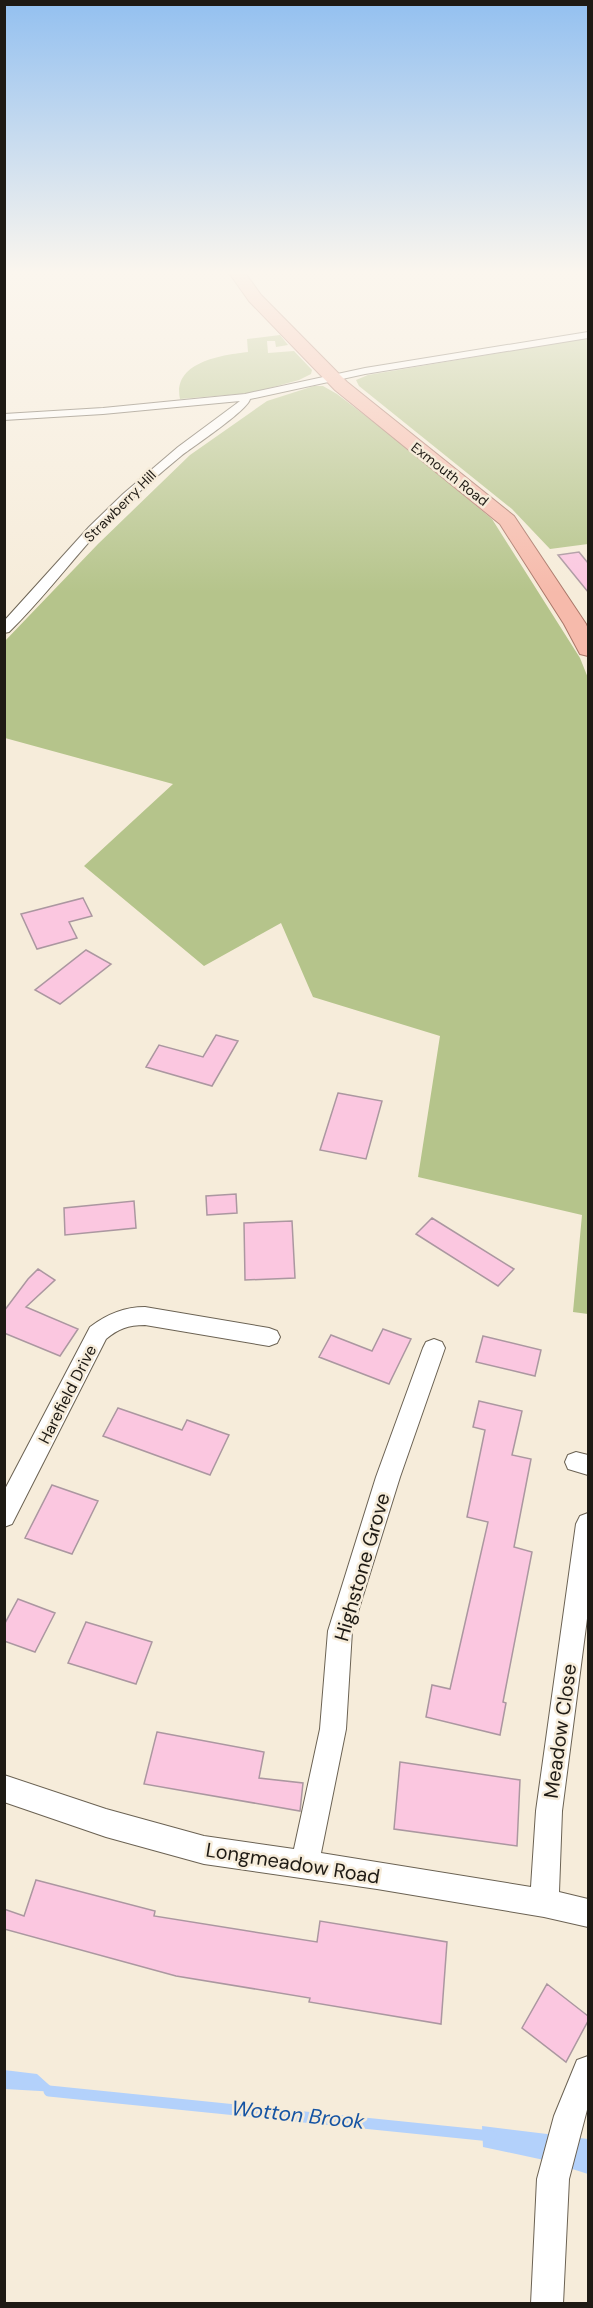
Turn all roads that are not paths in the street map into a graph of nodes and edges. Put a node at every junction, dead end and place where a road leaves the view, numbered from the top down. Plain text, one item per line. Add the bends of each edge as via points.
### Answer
1 (330, 378) edge
2 (334, 378) edge
3 (245, 397) junction
4 (4, 417) edge
5 (5, 609) edge
6 (22, 612) junction
7 (4, 628) edge
8 (588, 649) edge
9 (269, 1337) dead end
10 (434, 1348) dead end
11 (4, 1516) edge
12 (588, 1524) edge
13 (4, 1788) edge
14 (305, 1864) junction
15 (544, 1903) junction
16 (588, 1913) edge
17 (588, 2071) edge
18 (547, 2304) edge

1 - 3 street
2 - 8 highway, Exmouth Road via 375,416 507,520
3 - 4 street
3 - 6 street, Strawberry Hill via 240,407 145,479
5 - 6 street
6 - 7 street, Strawberry Hill
9 - 11 street, Harefield Drive via 145,1316 129,1315 111,1322 98,1333
10 - 14 street, Highstone Grove via 340,1631 333,1729
12 - 15 street, Meadow Close via 549,1811
13 - 14 street, Longmeadow Road via 106,1823 204,1850
14 - 15 street, Longmeadow Road
15 - 16 street, Longmeadow Road
17 - 18 street via 569,2116 553,2179

